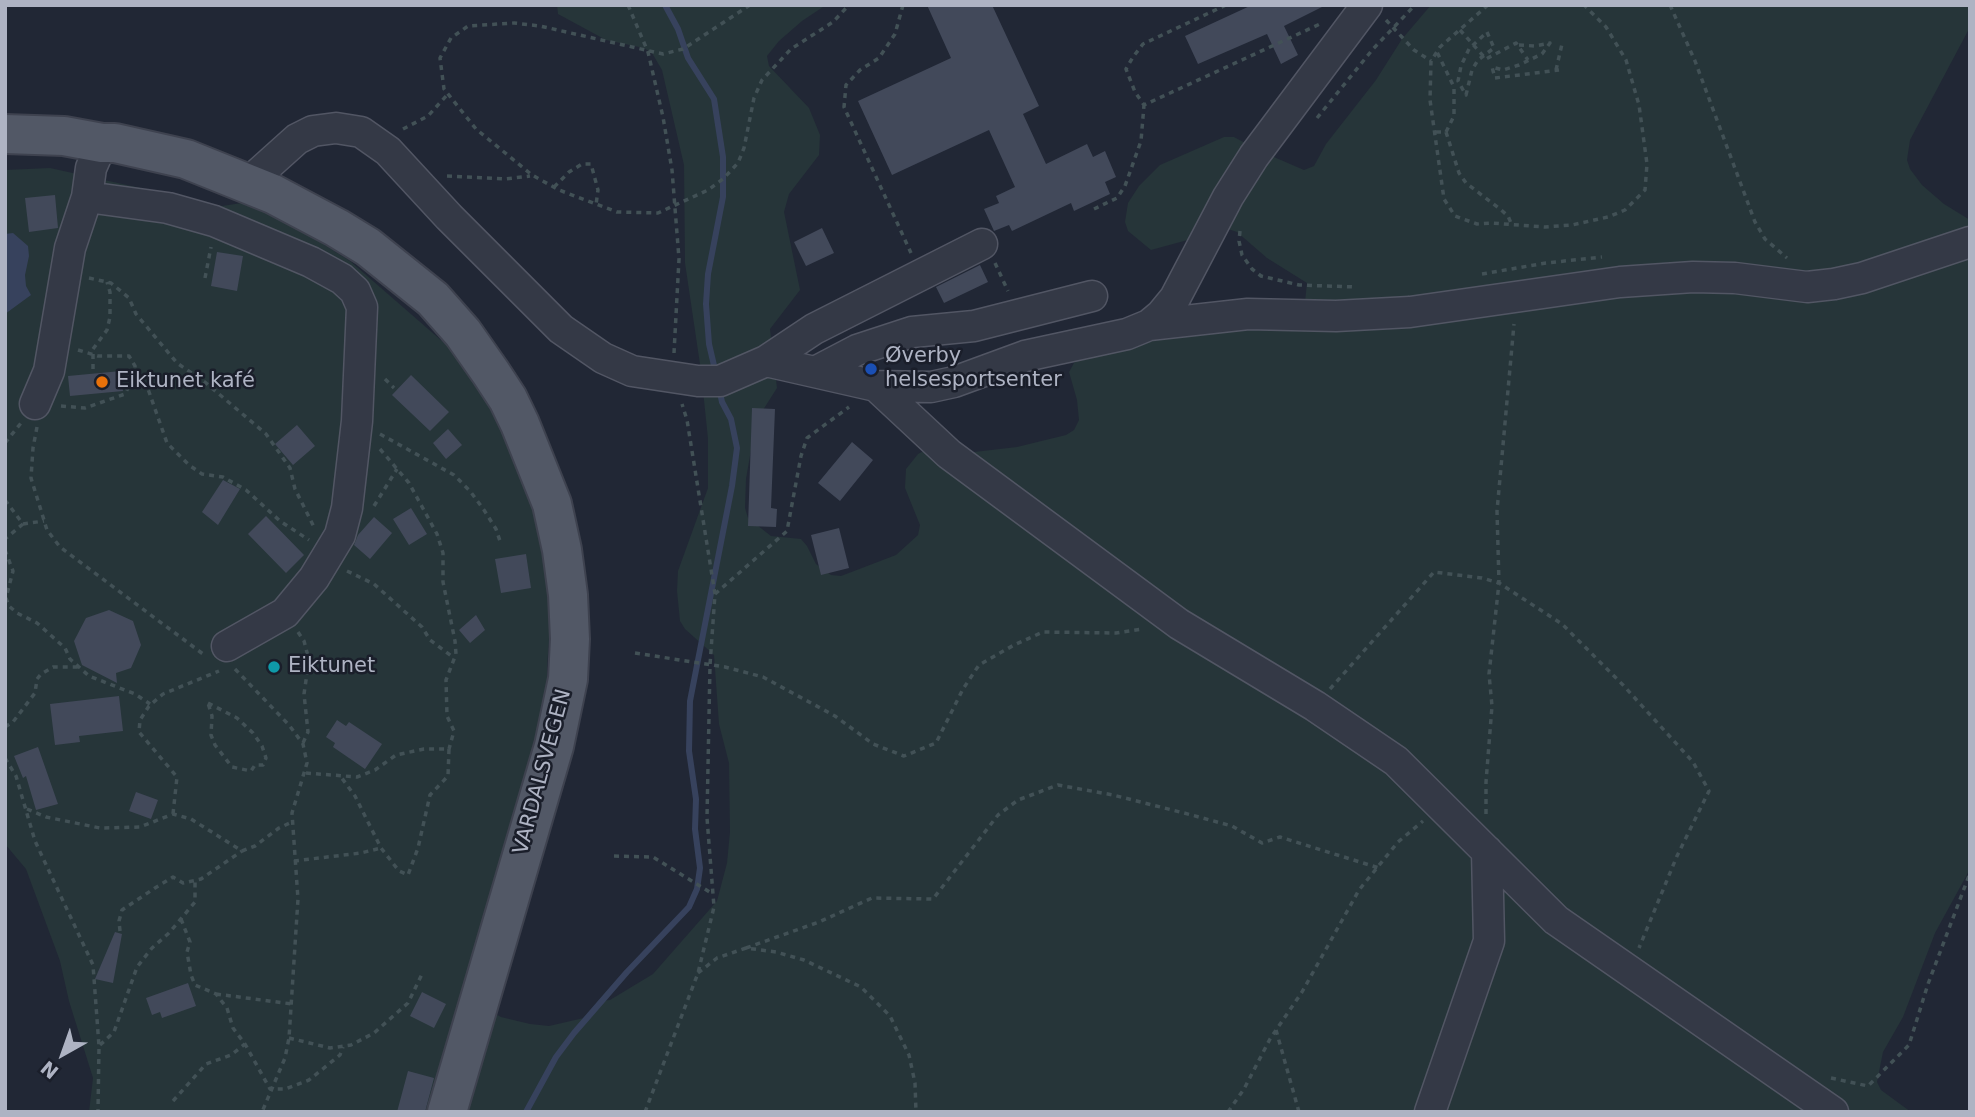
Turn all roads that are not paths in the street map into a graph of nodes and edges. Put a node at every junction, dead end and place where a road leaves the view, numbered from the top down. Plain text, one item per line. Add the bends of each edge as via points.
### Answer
1 (1370, 10) edge
2 (5, 134) edge
3 (102, 143) junction
4 (248, 183) junction
5 (87, 197) junction
6 (1970, 242) edge
7 (982, 244) road end
8 (1092, 296) dead end
9 (1149, 325) junction
10 (766, 361) junction
11 (815, 372) junction
12 (876, 386) junction
13 (35, 404) road end
14 (229, 655) road end
15 (1487, 850) junction
16 (447, 1112) edge
17 (1430, 1112) edge
18 (1833, 1112) edge

1 - 9 lane via 1254,156 1175,298
2 - 3 main road, VARDALSVEGEN
3 - 4 main road, VARDALSVEGEN via 186,159
3 - 5 lane via 91,168
4 - 10 lane via 297,139 313,131 360,132 388,151 561,328 603,358 632,371 698,381 720,381
4 - 16 main road, VARDALSVEGEN via 368,247 433,299 463,333 508,399 552,504 568,594 568,679 554,746
5 - 13 lane via 70,248 49,371
5 - 14 lane via 168,208 214,221 342,279 355,291 362,307 362,424 340,535 314,578 285,613
6 - 9 lane via 1862,278 1807,287 1693,277 1619,282 1410,312 1248,314
7 - 10 lane via 814,329
8 - 11 lane via 974,326 912,332 857,350
9 - 12 lane via 1025,356 954,382 931,387
10 - 11 lane
11 - 12 lane
12 - 15 lane via 948,454 1179,624 1396,761
15 - 17 lane via 1489,942
15 - 18 lane via 1556,920

